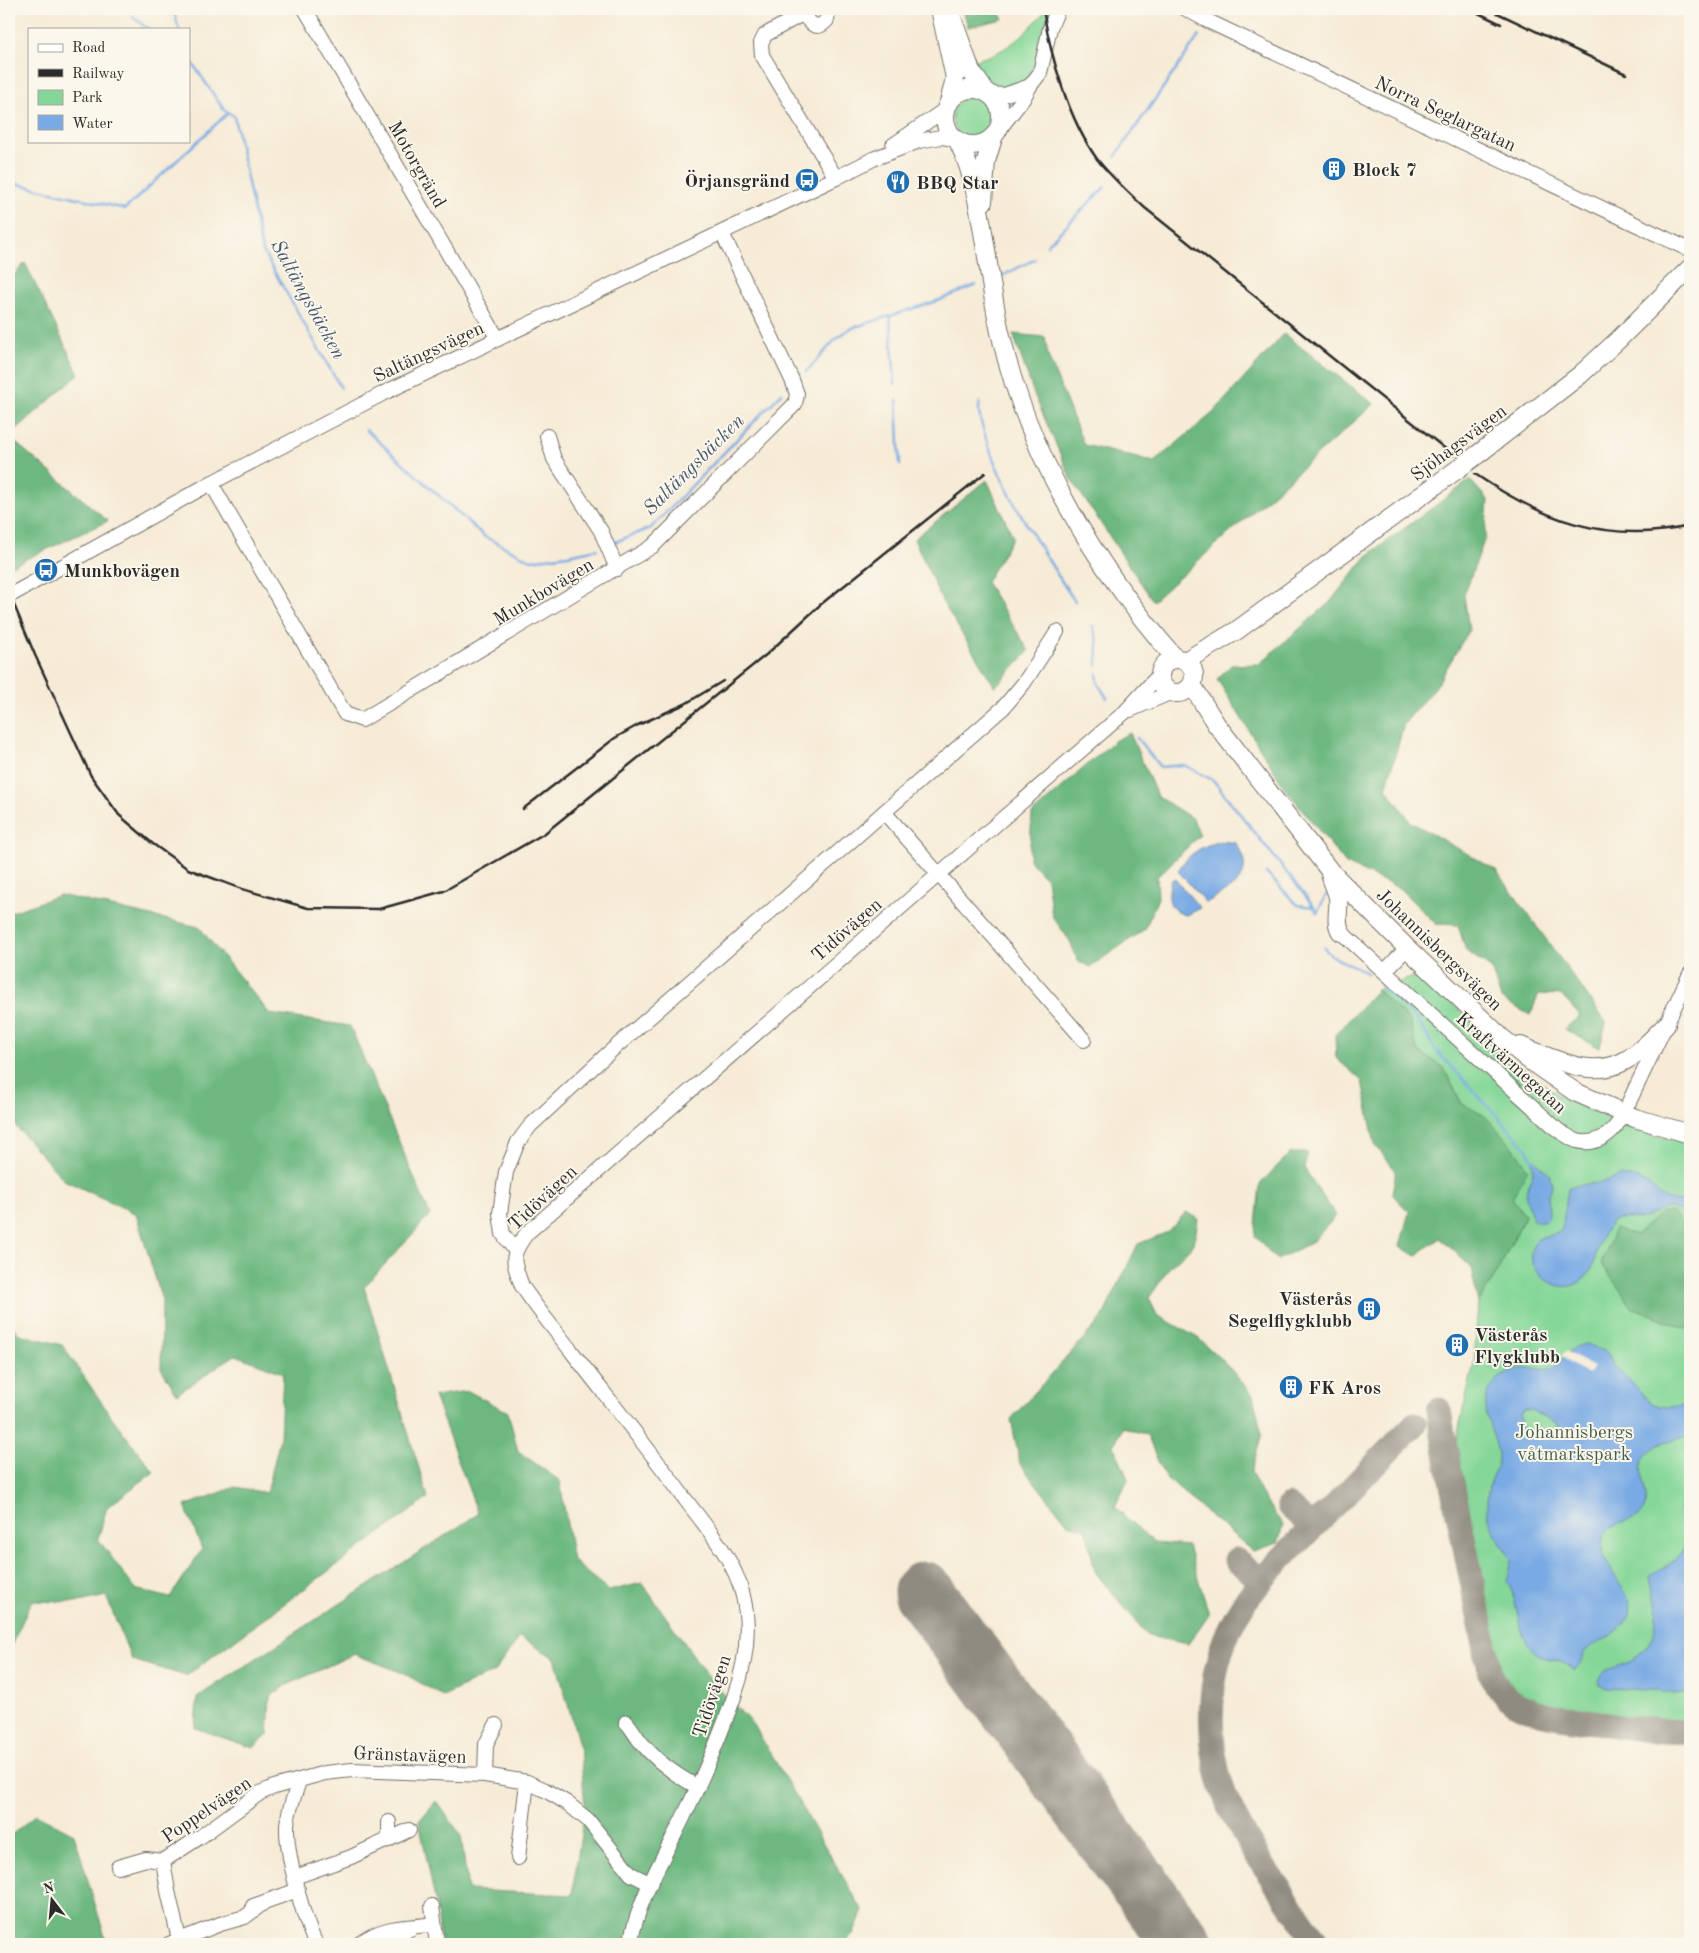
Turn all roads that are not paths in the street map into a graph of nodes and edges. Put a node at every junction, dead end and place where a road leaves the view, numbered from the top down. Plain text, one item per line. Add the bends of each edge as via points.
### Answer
1 (305, 9) edge
2 (828, 9) edge
3 (940, 9) edge
4 (948, 9) edge
5 (1058, 9) edge
6 (1186, 9) edge
7 (807, 11) edge
8 (1030, 86) junction
9 (987, 93) junction
10 (947, 106) junction
11 (995, 135) junction
12 (957, 140) junction
13 (873, 159) junction
14 (836, 178) junction
15 (981, 219) junction
16 (722, 233) junction
17 (1690, 250) edge
18 (1690, 268) edge
19 (498, 339) junction
20 (547, 436) dead end
21 (210, 483) junction
22 (617, 569) junction
23 (9, 596) edge
24 (1236, 631) junction
25 (1057, 632) dead end
26 (1170, 665) junction
27 (1184, 687) junction
28 (1125, 712) junction
29 (884, 812) junction
30 (1330, 871) junction
31 (938, 874) junction
32 (1341, 932) joint
33 (1407, 948) junction
34 (1385, 971) junction
35 (1690, 974) edge
36 (1666, 1025) junction
37 (1502, 1038) junction
38 (1084, 1040) dead end
39 (1629, 1102) dead end
40 (1620, 1120) dead end
41 (1690, 1134) edge
42 (515, 1250) junction
43 (626, 1722) dead end
44 (496, 1725) dead end
45 (485, 1775) junction
46 (300, 1781) junction
47 (527, 1782) junction
48 (698, 1787) junction
49 (389, 1822) dead end
50 (409, 1830) dead end
51 (389, 1840) junction
52 (518, 1858) dead end
53 (163, 1861) junction
54 (118, 1867) dead end
55 (296, 1884) junction
56 (649, 1884) junction
57 (432, 1906) dead end
58 (434, 1924) junction
59 (413, 1927) junction
60 (176, 1943) edge
61 (316, 1944) edge
62 (359, 1944) edge
63 (382, 1944) edge
64 (437, 1944) edge
65 (630, 1944) edge

1 - 19 street, Motorgränd
2 - 7 street via 827,20 814,26 810,24
3 - 10 main road via 955,78
4 - 9 main road via 971,71
5 - 8 street via 1050,28 1040,73
6 - 17 street, Norra Seglargatan
7 - 14 street via 765,35 761,43 762,55
8 - 9 street via 1004,95
8 - 11 street
9 - 10 main road via 973,89 963,91
9 - 11 main road via 998,103 1001,111
10 - 12 main road via 947,127
10 - 13 street, Saltängsvägen
11 - 12 main road via 984,144 974,146
11 - 15 main road via 986,161
12 - 13 street, Saltängsvägen via 941,136 928,138
12 - 15 main road via 969,163
13 - 14 street, Saltängsvägen
14 - 16 street, Saltängsvägen
15 - 26 main road via 999,328 1023,408 1082,530
16 - 19 street, Saltängsvägen
16 - 22 street, Munkbovägen via 792,380 797,394 795,404 653,546
18 - 24 main road, Sjöhagsvägen via 1580,375 1477,455
19 - 21 street, Saltängsvägen via 386,392
20 - 22 street via 554,460 601,531
21 - 22 street, Munkbovägen via 345,714 362,720
21 - 23 street, Saltängsvägen
24 - 26 main road, Sjöhagsvägen
24 - 27 main road, Sjöhagsvägen
25 - 29 street via 1012,699
26 - 27 main road via 1194,669
26 - 27 main road via 1161,682 1165,688
26 - 28 street, Tidövägen
27 - 28 street, Tidövägen
27 - 30 main road, Johannisbergsvägen
28 - 31 street, Tidövägen
29 - 31 street
29 - 42 street via 530,1126 518,1142 506,1172 500,1213 503,1234
30 - 32 main road via 1338,897 1337,916
30 - 33 main road, Johannisbergsvägen
31 - 38 street
31 - 42 street, Tidövägen via 534,1226
32 - 34 street, Kraftvärmegatan
33 - 34 street
33 - 37 main road, Johannisbergsvägen
34 - 40 street, Kraftvärmegatan via 1560,1130 1576,1140 1593,1142 1614,1131
35 - 36 street
36 - 37 main road via 1628,1060 1590,1069 1561,1062
36 - 39 street
37 - 41 main road, Johannisbergsvägen via 1575,1092 1634,1118
42 - 48 street, Tidövägen via 515,1267 522,1286 715,1540 743,1594 747,1634 743,1661 734,1697
43 - 48 street via 658,1759
44 - 45 street via 486,1744
45 - 46 street, Gränstavägen via 337,1771
45 - 47 street, Gränstavägen
46 - 53 street, Poppelvägen via 260,1793
46 - 55 street via 287,1825 287,1842
47 - 52 street
47 - 56 street, Gränstavägen via 579,1812 631,1874
48 - 56 street, Tidövägen
49 - 51 street
50 - 51 street
51 - 55 street
53 - 54 street, Poppelvägen via 146,1859
53 - 60 street, Poppelvägen
55 - 60 street via 262,1904 237,1912 220,1924
55 - 61 street
56 - 65 street, Tidövägen
57 - 58 street
58 - 59 street
58 - 64 street
59 - 62 street via 388,1928
59 - 63 street

